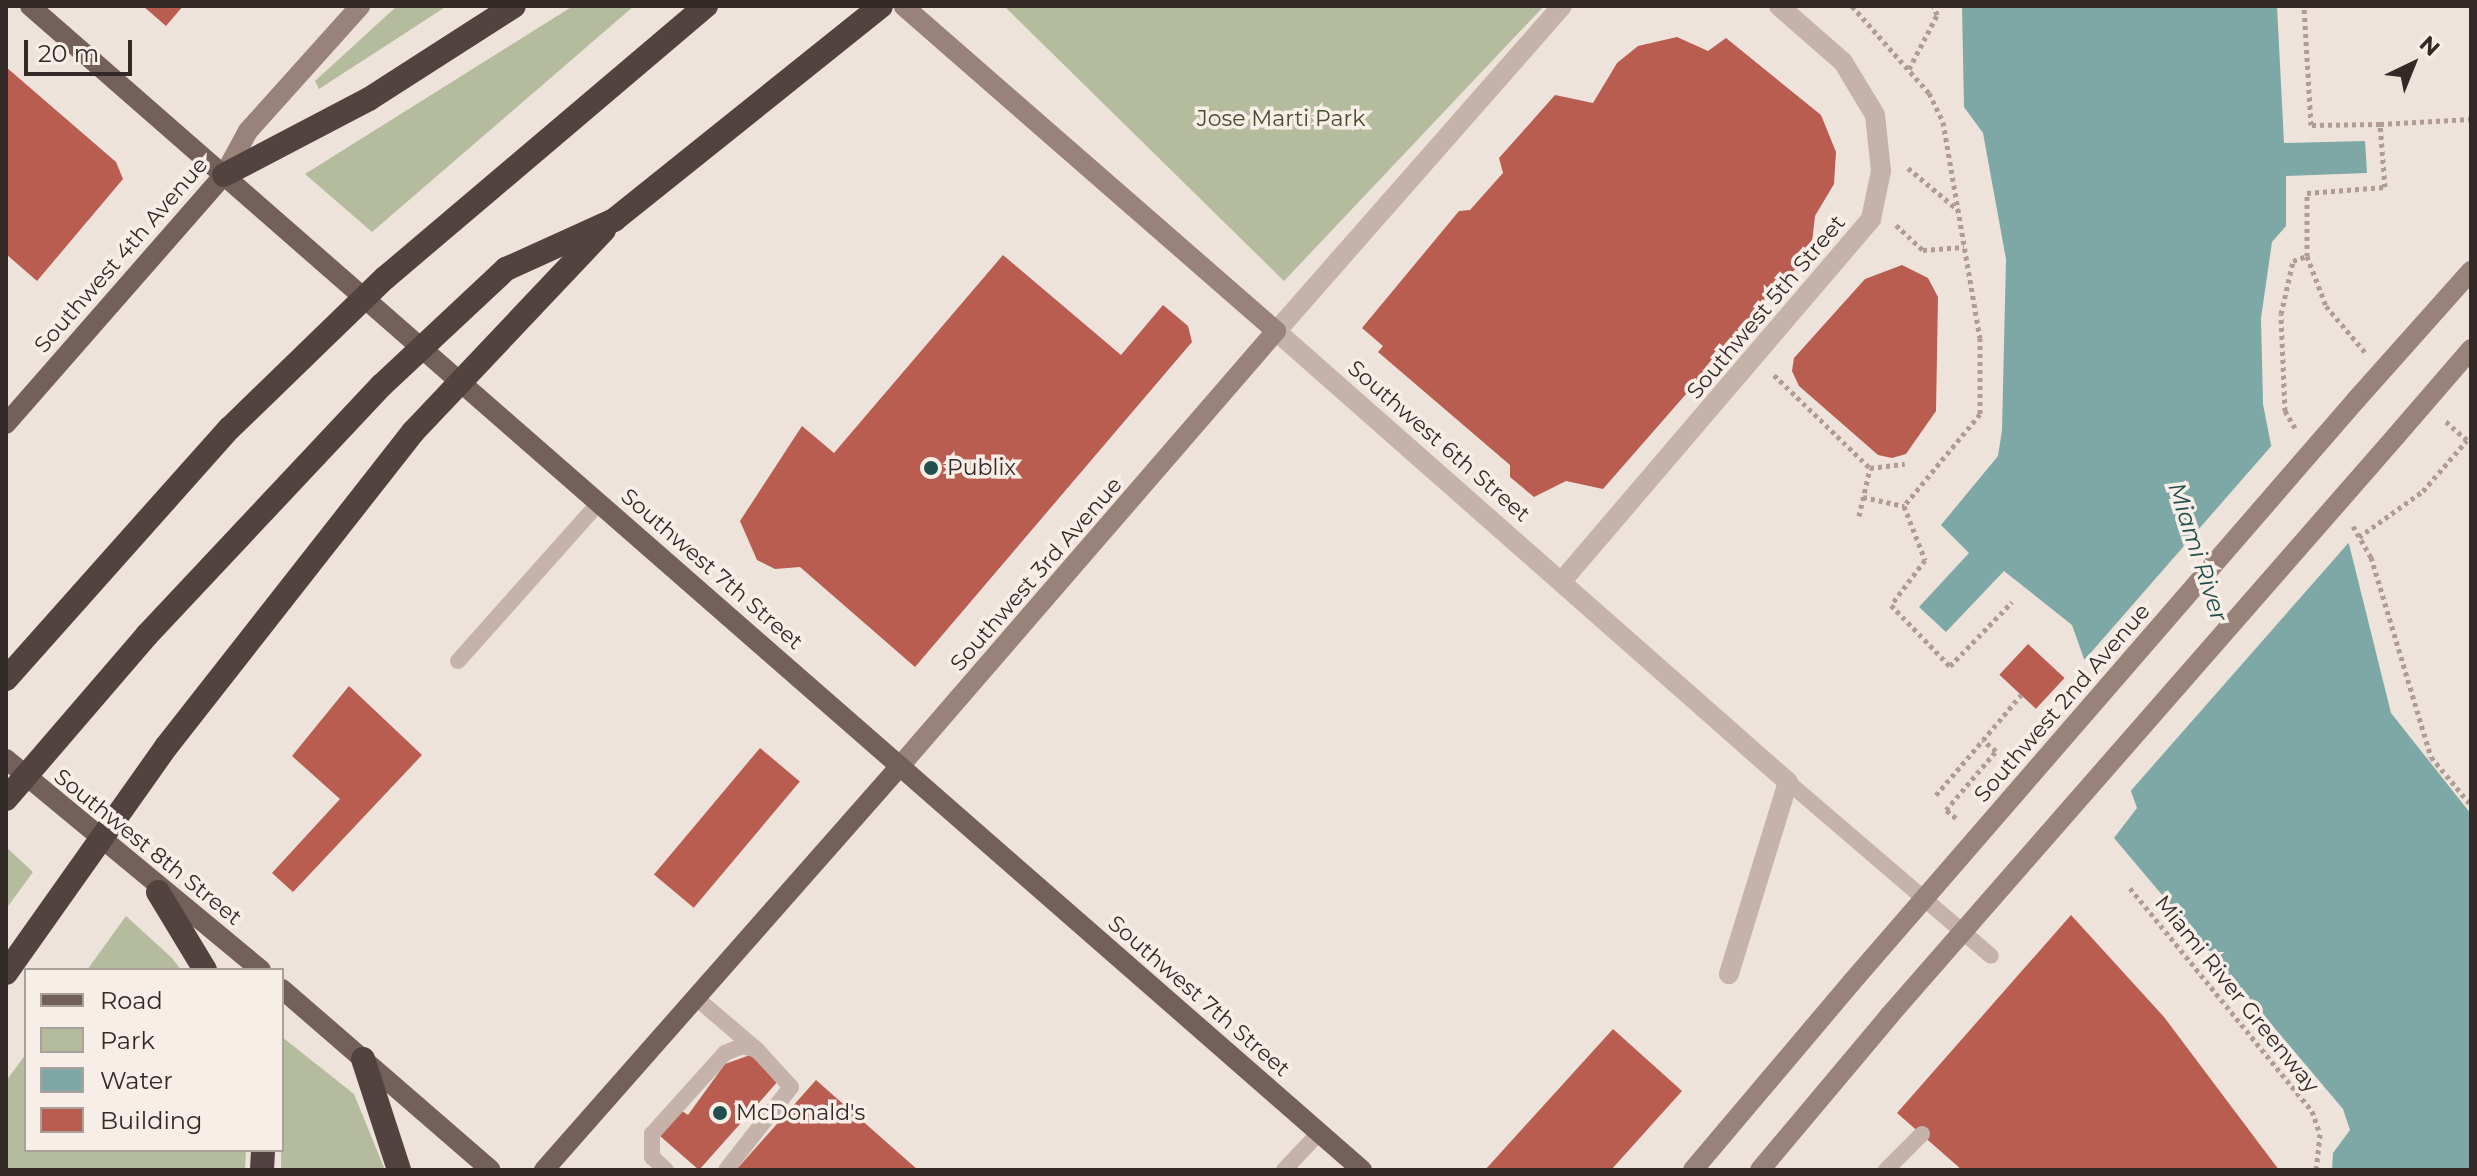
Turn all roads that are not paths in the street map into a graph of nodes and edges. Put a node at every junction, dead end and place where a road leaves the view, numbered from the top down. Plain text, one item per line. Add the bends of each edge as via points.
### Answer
1 (30, 6) edge
2 (360, 6) edge
3 (514, 6) edge
4 (706, 6) edge
5 (881, 6) edge
6 (904, 6) edge
7 (1562, 6) edge
8 (1779, 6) edge
9 (224, 175) junction
10 (614, 220) junction
11 (2471, 271) edge
12 (1276, 331) junction
13 (2471, 349) edge
14 (6, 424) edge
15 (599, 503) junction
16 (1562, 581) junction
17 (458, 661) dead end
18 (6, 679) edge
19 (6, 759) edge
20 (900, 766) junction
21 (1788, 782) junction
22 (6, 799) edge
23 (158, 892) junction
24 (1991, 956) dead end
25 (204, 968) edge
26 (258, 968) edge
27 (6, 973) edge
28 (1729, 974) dead end
29 (284, 991) edge
30 (695, 997) junction
31 (757, 1050) junction
32 (363, 1059) junction
33 (1319, 1133) junction
34 (1922, 1134) dead end
35 (399, 1170) edge
36 (491, 1170) edge
37 (544, 1170) edge
38 (666, 1170) edge
39 (726, 1170) edge
40 (1284, 1170) edge
41 (1362, 1170) edge
42 (1693, 1170) edge
43 (1760, 1170) edge
44 (1886, 1170) edge

1 - 9 main road, Southwest 7th Street
2 - 9 street, Southwest 4th Avenue via 248,131
3 - 9 highway via 369,99
4 - 18 highway, bridge via 385,278 230,428
5 - 10 highway
6 - 12 street, Southwest 6th Street
7 - 12 street, Southwest 3rd Avenue
8 - 16 street, Southwest 5th Street via 1843,62 1875,115 1881,171 1871,219
9 - 14 main road, Southwest 4th Avenue
9 - 15 main road, Southwest 7th Street
10 - 22 highway, bridge via 506,269 411,357 147,635
10 - 27 highway, bridge via 322,539
11 - 42 street, Southwest 2nd Avenue, bridge
12 - 16 street, Southwest 6th Street
12 - 20 street, Southwest 3rd Avenue
13 - 43 street, bridge
15 - 17 lane
15 - 20 main road, Southwest 7th Street
16 - 21 street, Southwest 6th Street
19 - 23 main road, Southwest 8th Street
20 - 30 main road, Southwest 3rd Avenue
20 - 33 main road, Southwest 7th Street
21 - 24 lane
21 - 28 street
23 - 25 highway
23 - 26 main road, Southwest 8th Street
29 - 32 main road
30 - 31 lane
30 - 37 main road, Southwest 3rd Avenue
31 - 38 lane via 725,1053 652,1134 652,1157
31 - 39 lane via 791,1087
32 - 35 highway
32 - 36 main road
33 - 40 lane
33 - 41 main road, Southwest 7th Street
34 - 44 lane

